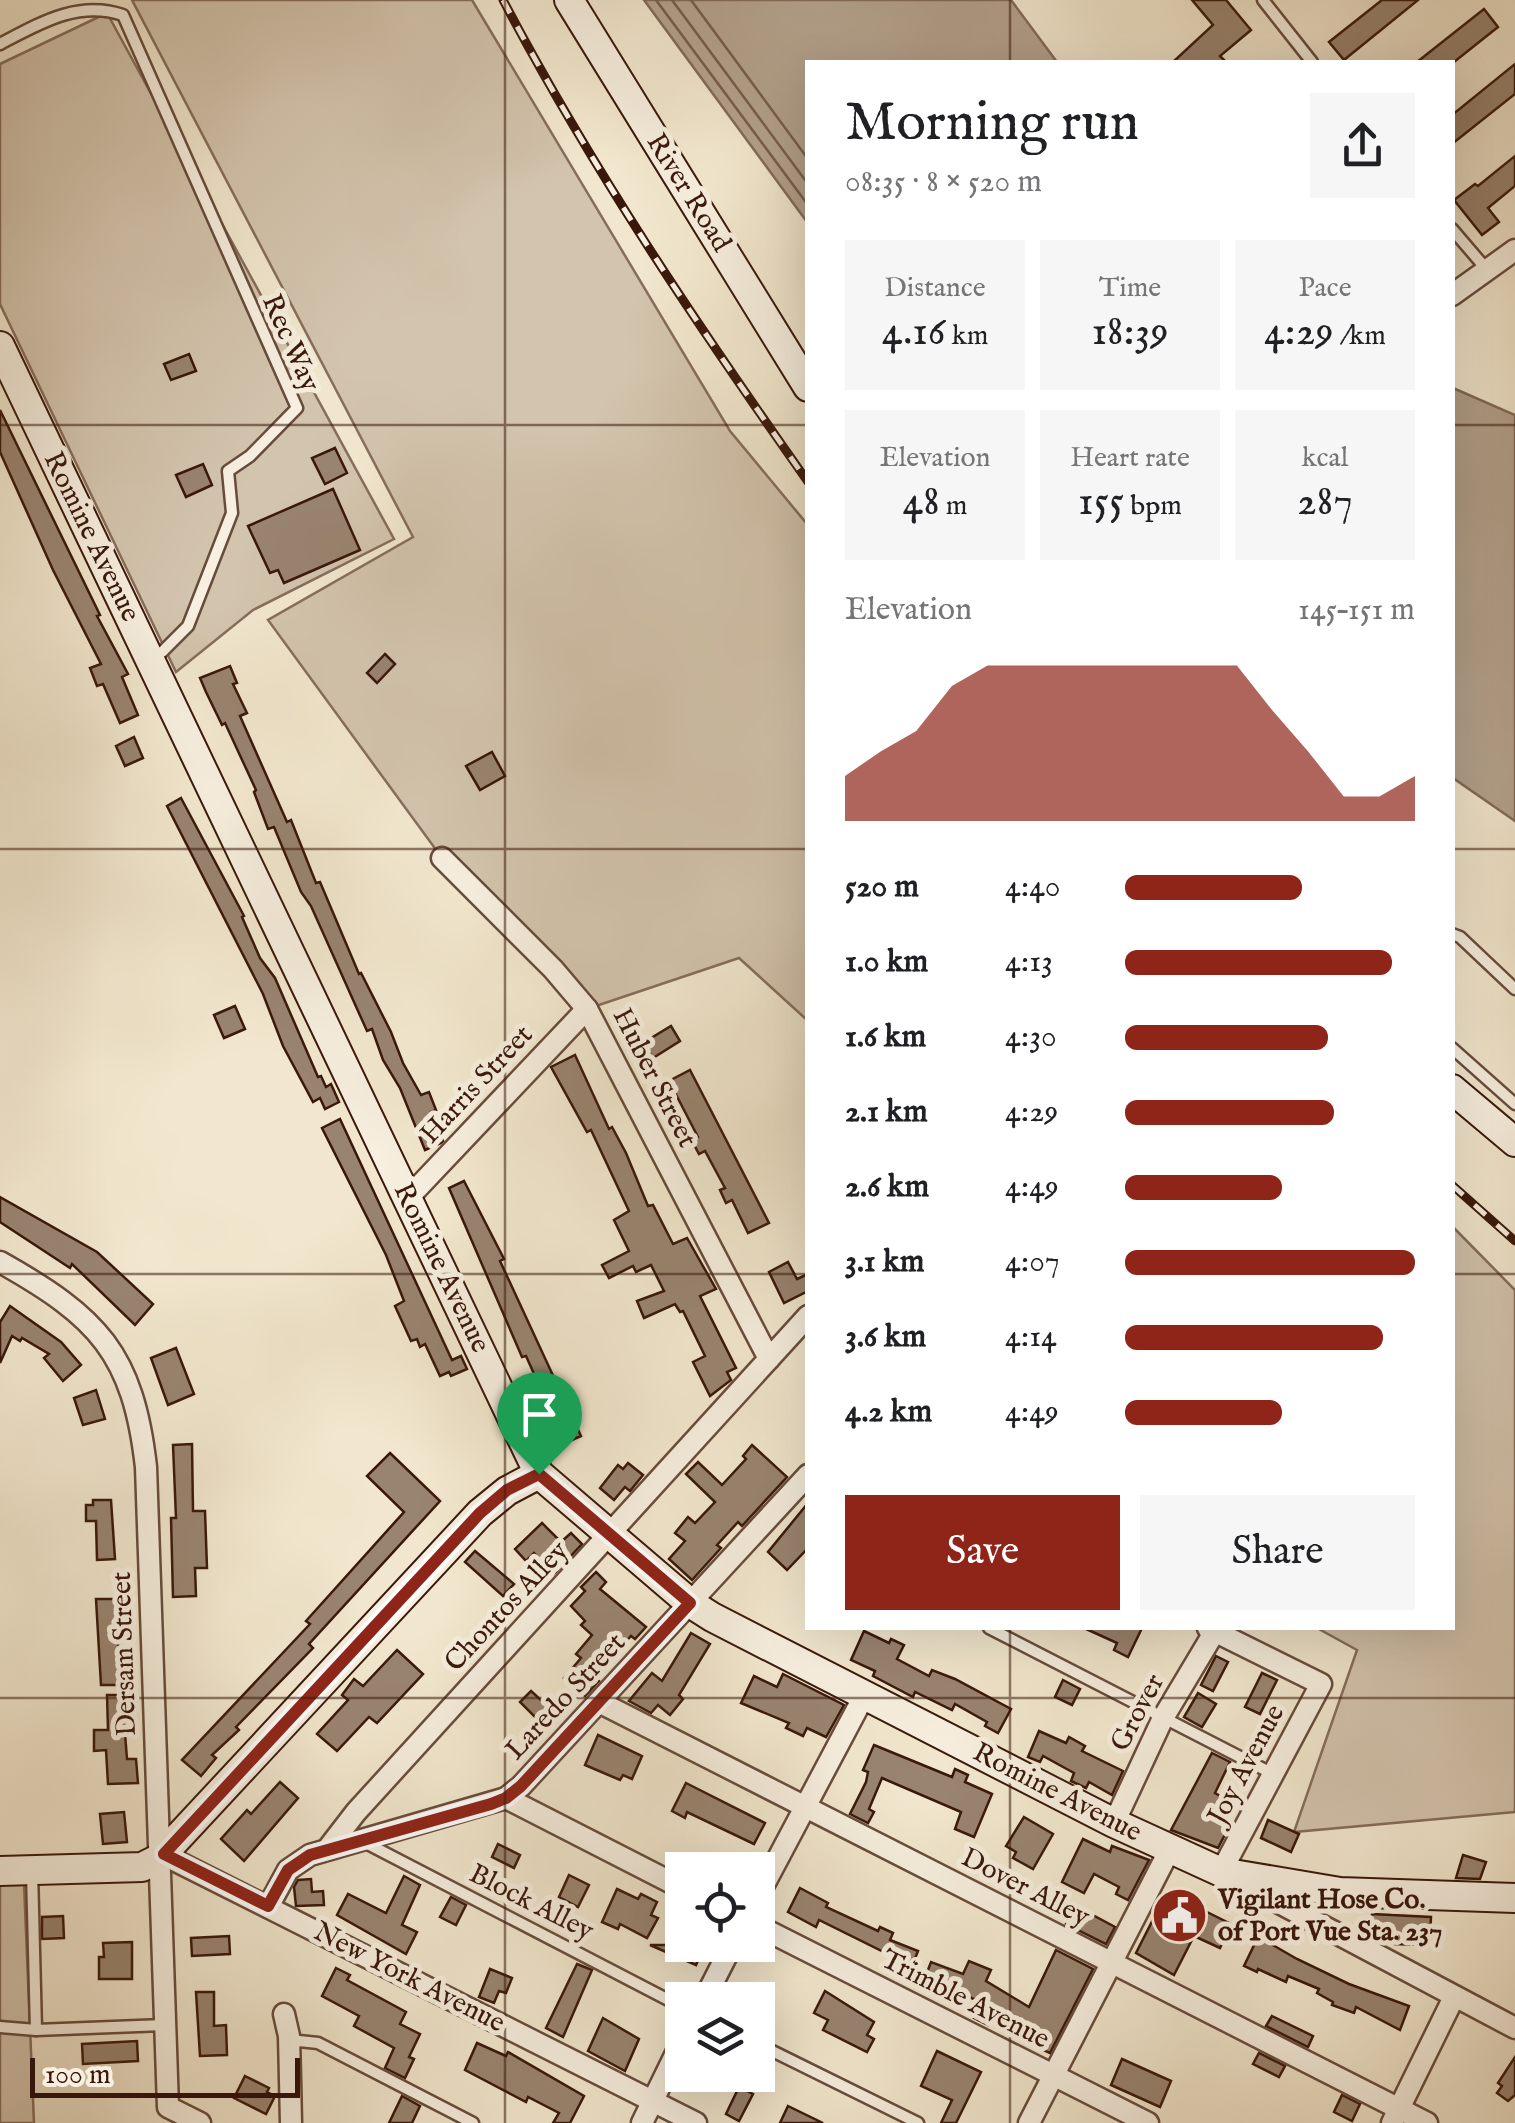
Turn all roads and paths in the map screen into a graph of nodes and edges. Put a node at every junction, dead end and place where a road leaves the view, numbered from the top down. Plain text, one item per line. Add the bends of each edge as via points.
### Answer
1 (569, 0) edge
2 (1263, 0) edge
3 (0, 44) edge
4 (1310, 60) edge
5 (1455, 232) edge
6 (1515, 250) edge
7 (1489, 272) junction
8 (1455, 294) edge
9 (0, 346) edge
10 (805, 381) edge
11 (150, 659) junction
12 (442, 858) dead end
13 (1455, 935) edge
14 (1515, 989) edge
15 (587, 1009) junction
16 (1455, 1051) edge
17 (1455, 1092) edge
18 (1515, 1104) edge
19 (1515, 1142) edge
20 (408, 1199) junction
21 (0, 1262) edge
22 (805, 1319) edge
23 (769, 1359) junction
24 (539, 1474) junction
25 (805, 1478) edge
26 (611, 1535) junction
27 (690, 1603) junction
28 (993, 1630) edge
29 (1211, 1630) edge
30 (1214, 1630) edge
31 (864, 1696) junction
32 (598, 1702) junction
33 (1163, 1718) junction
34 (1275, 1775) junction
35 (506, 1798) junction
36 (804, 1807) junction
37 (1114, 1822) junction
38 (359, 1839) junction
39 (329, 1848) junction
40 (1170, 1850) junction
41 (161, 1857) junction
42 (775, 1863) edge
43 (32, 1870) junction
44 (0, 1871) edge
45 (1221, 1872) junction
46 (665, 1879) edge
47 (1515, 1898) edge
48 (268, 1906) junction
49 (775, 1935) edge
50 (1110, 1962) junction
51 (1454, 1997) junction
52 (665, 1998) edge
53 (284, 2014) dead end
54 (164, 2024) junction
55 (0, 2026) edge
56 (1515, 2028) edge
57 (36, 2030) junction
58 (288, 2048) junction
59 (775, 2052) edge
60 (665, 2075) edge
61 (1053, 2076) junction
62 (652, 2101) junction
63 (1395, 2116) edge
64 (200, 2123) edge
65 (291, 2123) edge
66 (474, 2123) edge
67 (642, 2123) edge
68 (696, 2123) edge
69 (918, 2123) edge
70 (1029, 2123) edge
71 (1148, 2123) edge
72 (1426, 2123) edge

1 - 10 street, River Road
2 - 4 lane
3 - 11 lane, Rec Way via 68,9 103,6 123,15 297,408 228,471 232,513 188,626
5 - 7 lane
6 - 7 street
7 - 8 street
9 - 11 street, Romine Avenue
11 - 20 street, Romine Avenue
12 - 15 street, Huber Street
13 - 14 lane
15 - 20 street, Harris Street
15 - 23 street, Huber Street
16 - 18 lane
17 - 19 street
20 - 24 street, Romine Avenue
21 - 41 street, Dersam Street via 83,1316 114,1351 132,1388 146,1467
22 - 23 street, Chontos Alley
23 - 26 street, Chontos Alley
24 - 26 street, Romine Avenue
24 - 41 street via 480,1513
25 - 27 street, Laredo Street
26 - 27 street, Romine Avenue
26 - 39 street, Chontos Alley
27 - 31 street, Romine Avenue
27 - 32 street, Laredo Street
28 - 33 lane
29 - 33 street, Grover
30 - 34 street, Joy Avenue via 1321,1684
31 - 36 street
31 - 37 street, Romine Avenue
32 - 35 street, Laredo Street
32 - 36 street, Dover Alley
33 - 34 lane
33 - 37 street, Grover
34 - 45 street, Joy Avenue
35 - 38 street, Laredo Street
35 - 46 street
36 - 42 street
36 - 50 street, Dover Alley
37 - 40 street, Romine Avenue
38 - 39 street, Laredo Street
38 - 52 lane, Block Alley
39 - 48 street, Laredo Street via 288,1870
40 - 45 street, Romine Avenue
40 - 50 street
41 - 43 street via 142,1866
41 - 48 street, New York Avenue
41 - 54 street, Dersam Street
43 - 44 street
43 - 57 lane
45 - 47 street, Romine Avenue via 1352,1893
45 - 51 street, Romine Avenue
48 - 62 street, New York Avenue
49 - 61 street, Trimble Avenue
50 - 61 street
50 - 63 street, Dover Alley
51 - 56 street, Romine Avenue
51 - 63 street
53 - 58 street
54 - 57 lane
54 - 64 street, Dersam Street via 168,2107
55 - 57 lane
58 - 65 street
58 - 66 lane via 298,2041 318,2043
59 - 69 lane
60 - 62 street
61 - 70 street
61 - 71 street, Trimble Avenue
62 - 67 street
62 - 68 street, New York Avenue
63 - 72 street, Dover Alley

